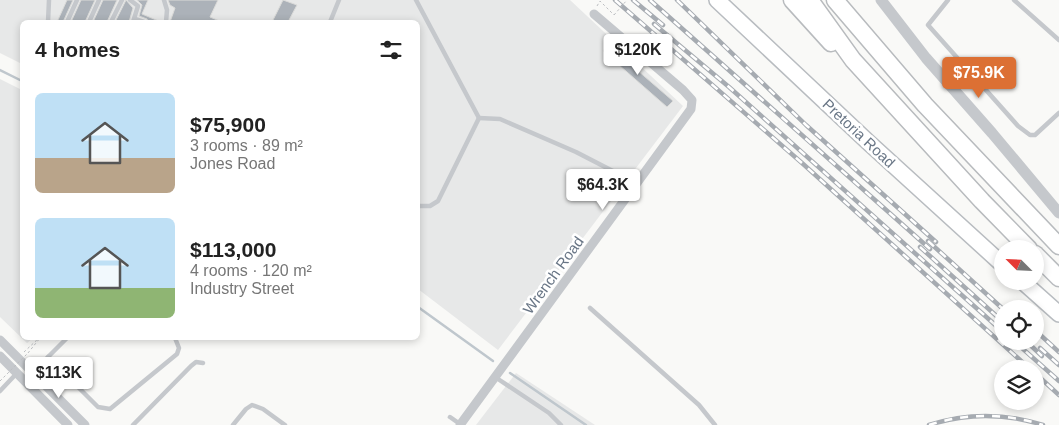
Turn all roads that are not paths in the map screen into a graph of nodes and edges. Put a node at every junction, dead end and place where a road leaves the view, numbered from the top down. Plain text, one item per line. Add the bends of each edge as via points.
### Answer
1 (49, 0) edge
2 (77, 0) edge
3 (99, 0) edge
4 (122, 0) edge
5 (130, 0) edge
6 (164, 0) edge
7 (339, 0) edge
8 (416, 0) edge
9 (718, 0) edge
10 (792, 0) edge
11 (810, 0) edge
12 (835, 0) edge
13 (881, 0) edge
14 (948, 0) edge
15 (1014, 0) edge
16 (594, 14) dead end
17 (48, 20) edge
18 (68, 20) edge
19 (90, 20) edge
20 (112, 20) edge
21 (134, 20) edge
22 (166, 20) edge
23 (331, 20) edge
24 (1059, 40) edge
25 (853, 60) junction
26 (1059, 113) edge
27 (479, 118) junction
28 (638, 184) junction
29 (420, 206) edge
30 (1059, 213) edge
31 (1020, 240) edge
32 (1059, 246) edge
33 (994, 257) edge
34 (1044, 263) edge
35 (1059, 278) edge
36 (1032, 290) edge
37 (590, 308) dead end
38 (1059, 314) edge
39 (0, 340) edge
40 (65, 340) edge
41 (176, 340) edge
42 (0, 356) edge
43 (48, 357) junction
44 (203, 363) dead end
45 (32, 372) junction
46 (17, 373) junction
47 (495, 377) junction
48 (24, 381) junction
49 (0, 391) edge
50 (450, 418) dead end
51 (68, 425) edge
52 (85, 425) edge
53 (133, 425) edge
54 (233, 425) edge
55 (284, 425) edge
56 (460, 425) edge
57 (561, 425) edge
58 (715, 425) edge

1 - 17 lane
2 - 18 lane
3 - 19 lane
4 - 20 lane
5 - 21 lane via 138,6
6 - 22 lane
7 - 23 lane
8 - 27 lane
9 - 33 main road, Pretoria Road
10 - 25 highway via 828,41
11 - 25 highway
12 - 32 highway via 925,105
13 - 30 street via 926,58
14 - 26 lane via 928,25 1018,126 1035,135
15 - 24 lane
16 - 28 street, Wrench Road via 692,100 690,113
25 - 31 highway
27 - 28 lane via 500,119 576,152
27 - 29 lane via 438,201 430,206
28 - 47 street, Wrench Road
34 - 35 highway
36 - 38 main road
37 - 58 lane via 699,405
39 - 45 street
40 - 43 lane
41 - 43 lane via 179,348 177,354 110,408 98,407
42 - 46 street
43 - 45 lane
44 - 53 lane via 196,362 191,366
45 - 48 lane
45 - 52 street
46 - 48 street
46 - 49 lane
47 - 56 street, Wrench Road
47 - 57 lane via 549,413
48 - 51 street
50 - 56 lane
54 - 55 lane via 252,405

